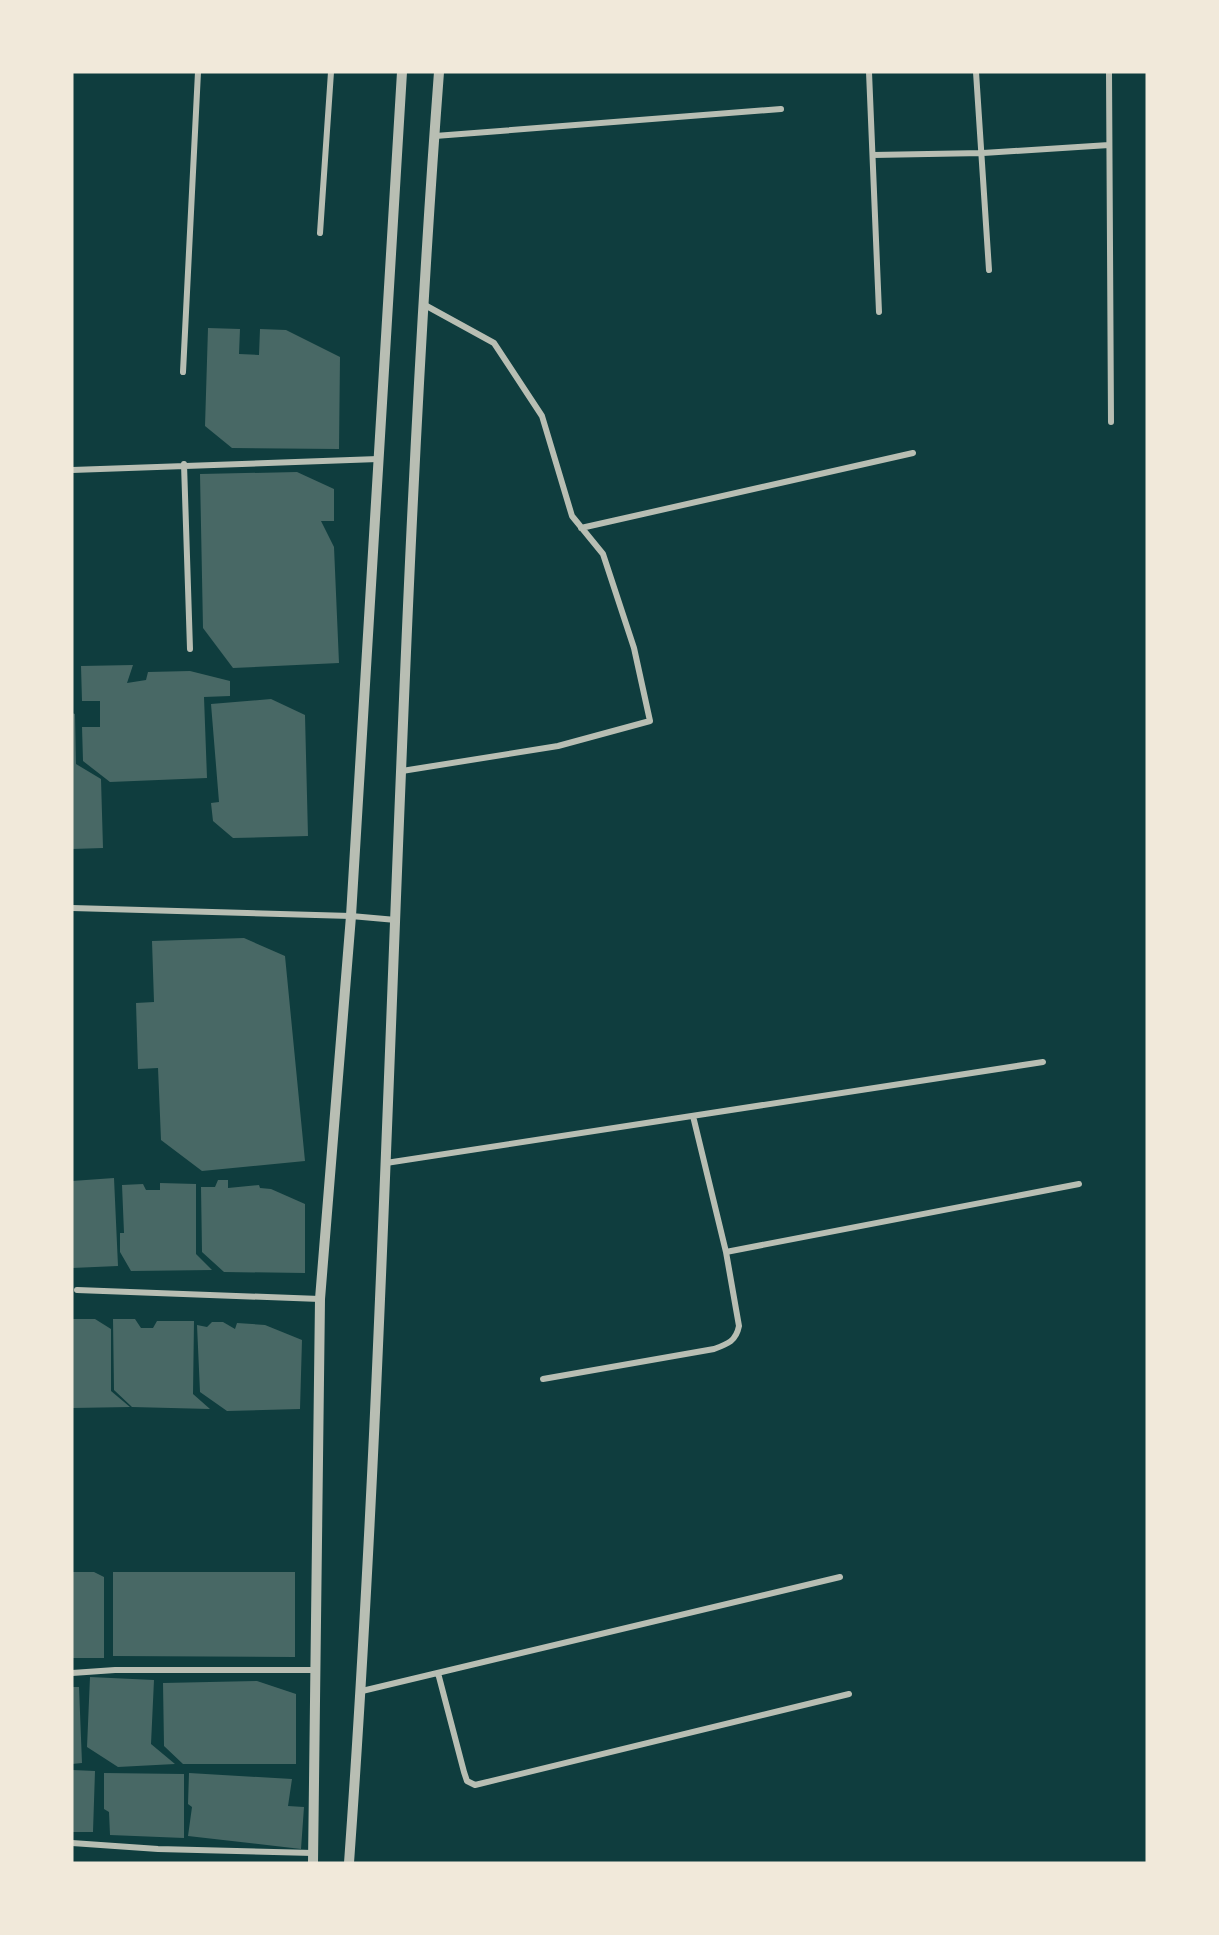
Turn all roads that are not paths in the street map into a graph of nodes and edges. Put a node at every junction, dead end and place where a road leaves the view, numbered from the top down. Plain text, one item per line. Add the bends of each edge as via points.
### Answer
1 (198, 72) edge
2 (331, 72) edge
3 (402, 72) edge
4 (440, 72) edge
5 (869, 72) edge
6 (976, 72) edge
7 (1109, 72) edge
8 (782, 109) dead end
9 (435, 136) junction
10 (1109, 145) junction
11 (983, 153) junction
12 (873, 155) junction
13 (320, 234) dead end
14 (989, 270) dead end
15 (423, 304) junction
16 (879, 312) dead end
17 (183, 372) dead end
18 (1111, 422) dead end
19 (913, 453) dead end
20 (378, 459) junction
21 (184, 464) junction
22 (72, 470) edge
23 (581, 528) junction
24 (190, 648) dead end
25 (402, 771) junction
26 (72, 908) edge
27 (351, 916) junction
28 (396, 920) junction
29 (1043, 1062) dead end
30 (693, 1116) junction
31 (386, 1163) junction
32 (1079, 1184) dead end
33 (726, 1252) junction
34 (77, 1290) dead end
35 (320, 1299) junction
36 (543, 1379) dead end
37 (840, 1577) dead end
38 (315, 1670) junction
39 (72, 1673) edge
40 (438, 1673) junction
41 (362, 1691) junction
42 (849, 1694) dead end
43 (72, 1843) edge
44 (313, 1858) edge
45 (349, 1863) edge

1 - 17 street
2 - 13 street
3 - 20 street
4 - 9 street
5 - 12 street
6 - 11 street
7 - 10 street
8 - 9 street
9 - 15 street
10 - 11 street
10 - 18 street
11 - 12 street
11 - 14 street
12 - 16 street
15 - 23 street via 494,343 542,416 572,516
15 - 25 street
19 - 23 street
20 - 21 street
20 - 27 street
21 - 22 street
21 - 24 street
23 - 25 street via 603,554 634,648 650,721 558,746
25 - 28 street
26 - 27 street
27 - 28 street
27 - 35 street
28 - 31 street
29 - 30 street
30 - 31 street
30 - 33 street
31 - 41 street
32 - 33 street
33 - 36 street via 739,1326 737,1336 729,1343 714,1349
34 - 35 street
35 - 38 street
37 - 40 street
38 - 39 street
38 - 44 street
40 - 41 street
40 - 42 street via 464,1772 467,1781 475,1785
41 - 45 street
43 - 44 street

